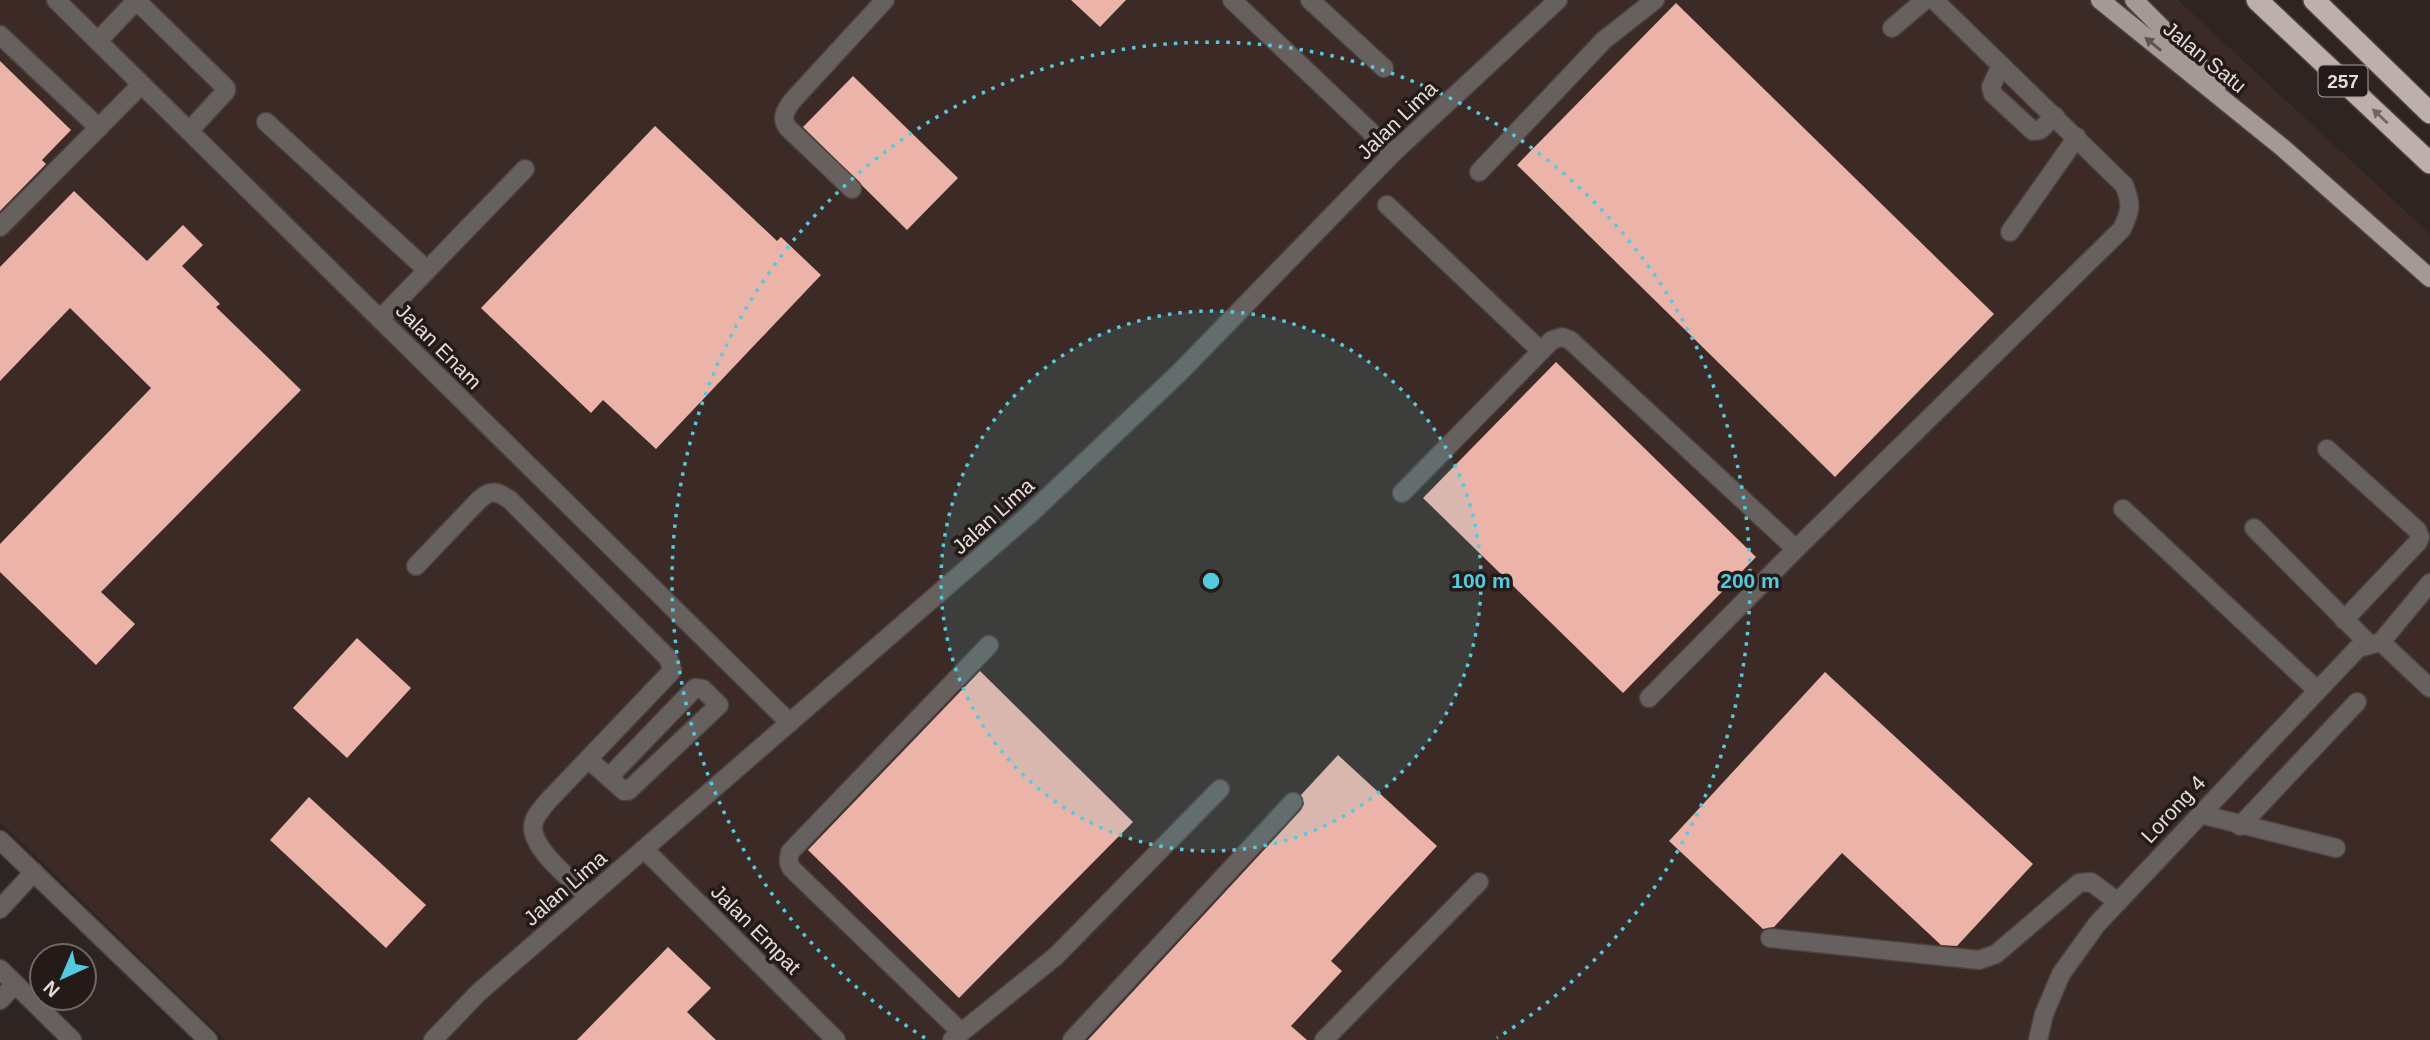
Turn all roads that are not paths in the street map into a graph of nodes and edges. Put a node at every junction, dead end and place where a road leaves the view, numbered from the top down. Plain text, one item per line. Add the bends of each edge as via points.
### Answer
1 (56, 0) edge
2 (885, 0) edge
3 (1310, 0) edge
4 (1558, 0) edge
5 (1655, 0) edge
6 (1925, 0) edge
7 (1934, 0) edge
8 (2100, 0) edge
9 (2134, 0) edge
10 (2257, 0) edge
11 (2314, 0) edge
12 (1235, 1) edge
13 (1892, 27) dead end
14 (0, 35) edge
15 (98, 41) junction
16 (2001, 65) junction
17 (1384, 68) dead end
18 (141, 85) junction
19 (2430, 113) edge
20 (2055, 116) junction
21 (266, 122) dead end
22 (99, 128) junction
23 (189, 131) junction
24 (2077, 137) junction
25 (2283, 148) junction
26 (1393, 153) junction
27 (2430, 163) edge
28 (525, 169) dead end
29 (1479, 172) dead end
30 (852, 189) dead end
31 (1387, 205) dead end
32 (0, 227) edge
33 (2010, 232) dead end
34 (427, 270) junction
35 (2430, 278) edge
36 (380, 319) junction
37 (1541, 351) junction
38 (2328, 449) dead end
39 (1402, 493) dead end
40 (2123, 509) dead end
41 (2253, 528) dead end
42 (1796, 549) junction
43 (416, 566) dead end
44 (2430, 583) edge
45 (2344, 620) junction
46 (2375, 643) junction
47 (989, 645) dead end
48 (2430, 688) edge
49 (2317, 690) junction
50 (1649, 698) dead end
51 (2357, 702) dead end
52 (790, 723) junction
53 (588, 759) junction
54 (609, 777) junction
55 (1220, 789) dead end
56 (1293, 802) dead end
57 (2200, 814) junction
58 (2240, 826) junction
59 (0, 840) edge
60 (2336, 848) dead end
61 (644, 849) junction
62 (34, 872) junction
63 (1479, 882) dead end
64 (589, 897) junction
65 (2118, 902) junction
66 (0, 909) edge
67 (1770, 938) dead end
68 (0, 969) edge
69 (15, 984) junction
70 (0, 1000) edge
71 (195, 1036) edge
72 (956, 1036) edge
73 (72, 1040) edge
74 (433, 1040) edge
75 (836, 1040) edge
76 (1072, 1040) edge
77 (1324, 1040) edge
78 (2038, 1040) edge

1 - 15 street, Jalan Enam
2 - 30 street via 793,100 784,116 788,128
3 - 17 street
4 - 26 street, Jalan Lima
5 - 29 street via 1604,40
6 - 13 street
7 - 16 street
25 -> 8 main road, Jalan Satu
9 - 25 main road, Jalan Satu
27 -> 10 highway, 257
11 - 19 highway, 257
12 - 26 street
14 - 22 street
15 - 18 street, Jalan Enam
15 - 23 street via 133,4 140,4 216,79 226,91
16 - 20 street
16 - 20 street via 1991,87 1993,94 2033,131
18 - 22 street
18 - 23 street, Jalan Enam
20 - 24 street
21 - 34 street
22 - 32 street
23 - 36 street, Jalan Enam
24 - 33 street
24 - 42 street via 2124,185 2131,202 2122,229
25 - 35 main road, Jalan Satu
26 - 52 street, Jalan Lima via 1180,372 1020,523
28 - 34 street
31 - 37 street
34 - 36 street
36 - 52 street, Jalan Enam
37 - 39 street
37 - 42 street via 1552,340 1570,340
38 - 45 street via 2420,537
40 - 49 street
41 - 45 street
42 - 50 street
43 - 53 street via 479,500 495,492 510,500 668,658 671,672
44 - 46 street, Lorong 4
45 - 46 street
46 - 48 street
46 - 49 street, Lorong 4 via 2358,648
47 - 72 street via 788,859 792,869
49 - 57 street, Lorong 4
51 - 58 street
52 - 61 street, Jalan Lima
53 - 54 street
53 - 64 street via 547,802 533,828 546,855
54 - 54 street via 624,791 630,789 719,705 703,689 695,688
55 - 72 street via 1056,956
56 - 76 street
57 - 58 street
57 - 65 street, Lorong 4
58 - 60 street
59 - 62 street
61 - 64 street, Jalan Lima
61 - 75 street, Jalan Empat
62 - 66 street
62 - 71 street
63 - 77 street
64 - 74 street, Jalan Lima via 478,993
65 - 67 street via 2091,882 2079,883 1996,954 1979,960
65 - 78 street, Lorong 4 via 2061,974
68 - 69 street
69 - 70 street
69 - 73 street

